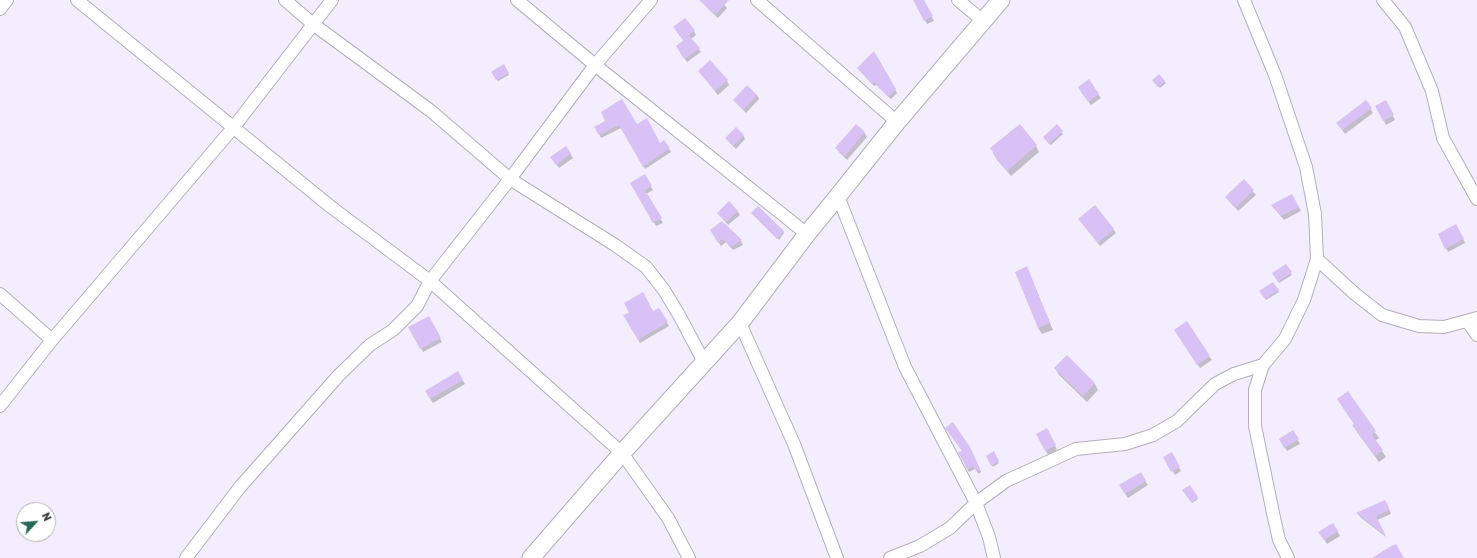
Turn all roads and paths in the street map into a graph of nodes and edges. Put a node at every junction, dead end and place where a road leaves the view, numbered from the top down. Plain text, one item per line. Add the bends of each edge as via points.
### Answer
1 (7, 0) edge
2 (77, 0) edge
3 (285, 0) edge
4 (332, 0) edge
5 (518, 0) edge
6 (651, 0) edge
7 (758, 0) edge
8 (958, 0) edge
9 (1001, 0) edge
10 (1244, 0) edge
11 (1383, 0) edge
12 (0, 9) edge
13 (983, 21) junction
14 (313, 24) junction
15 (595, 65) junction
16 (897, 122) junction
17 (233, 128) junction
18 (510, 179) junction
19 (838, 196) junction
20 (1477, 199) edge
21 (806, 234) junction
22 (1317, 259) junction
23 (430, 281) junction
24 (0, 294) edge
25 (1472, 320) edge
26 (740, 323) junction
27 (1477, 335) edge
28 (52, 340) junction
29 (704, 362) junction
30 (1263, 365) junction
31 (0, 406) edge
32 (622, 453) junction
33 (976, 502) junction
34 (186, 558) edge
35 (531, 558) edge
36 (689, 558) edge
37 (837, 558) edge
38 (890, 558) edge
39 (994, 558) edge
40 (1288, 558) edge

1 - 12 street
2 - 17 street
3 - 14 street
4 - 14 street
5 - 15 street
6 - 15 street
7 - 16 street
8 - 13 street
9 - 13 street
10 - 22 street via 1275,75 1306,167 1315,214
11 - 20 street via 1405,27 1432,90 1443,138
13 - 16 street
14 - 17 street
14 - 18 street via 431,111
15 - 18 street
15 - 21 street
16 - 19 street
17 - 23 street via 331,207
17 - 28 street
18 - 23 street
18 - 29 street via 646,267 664,290
19 - 21 street
19 - 33 street via 905,367
21 - 26 street
22 - 25 street via 1382,315 1419,326 1444,327
22 - 30 street via 1304,300 1285,339
23 - 32 street
23 - 34 street via 417,306 393,330 370,345 339,375 240,487
24 - 28 street
25 - 27 street
26 - 29 street
26 - 37 street via 794,444
28 - 31 street
29 - 32 street
30 - 33 street via 1234,374 1215,384 1176,421 1153,435 1125,444 1076,449 1006,481
30 - 40 street via 1255,390 1256,426 1279,540
32 - 35 street
32 - 36 street via 668,518
33 - 38 street via 950,528 920,546
33 - 39 street via 990,537

